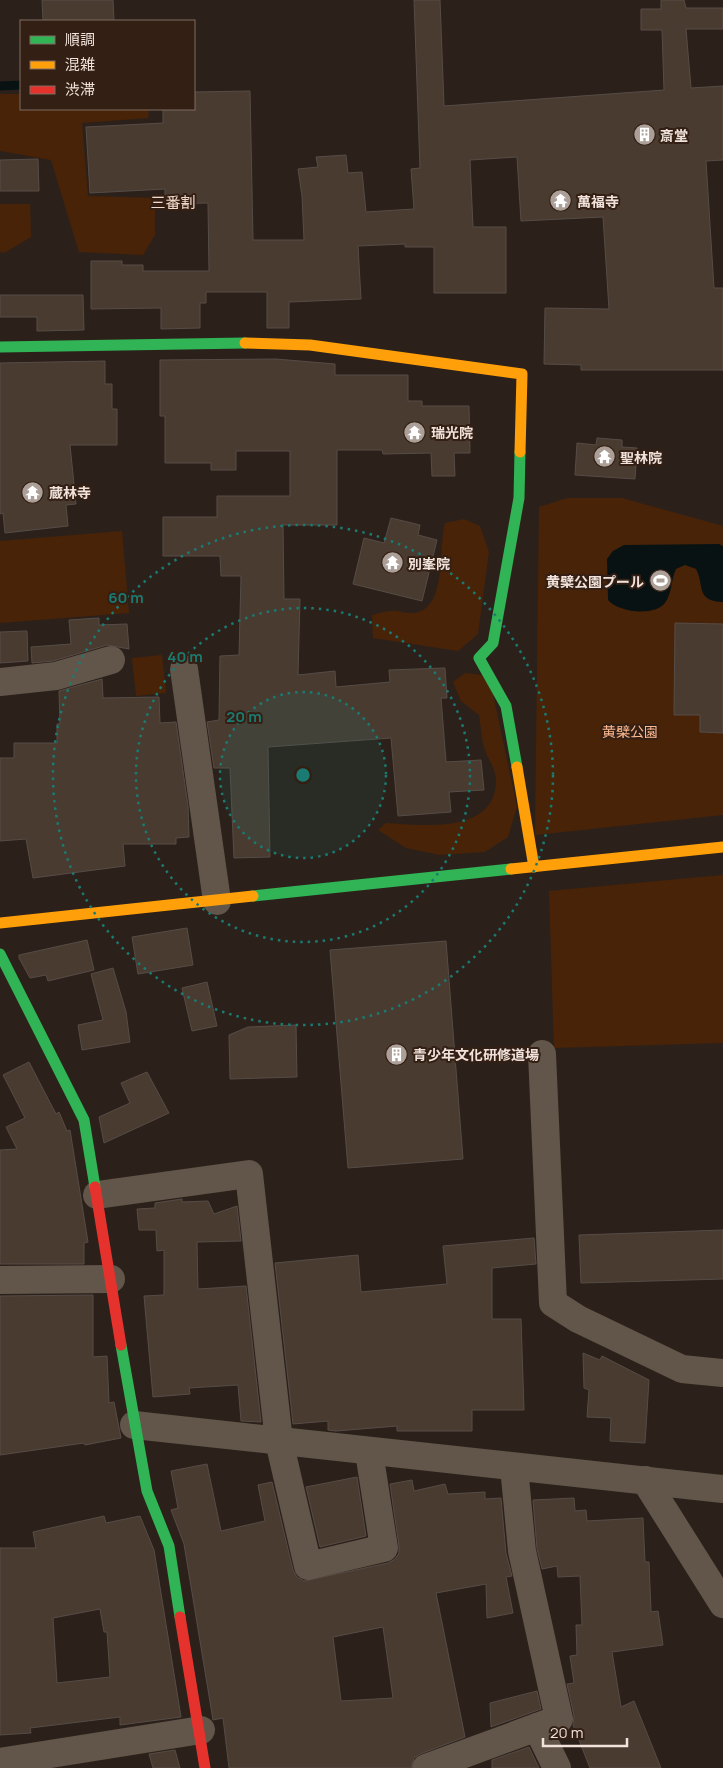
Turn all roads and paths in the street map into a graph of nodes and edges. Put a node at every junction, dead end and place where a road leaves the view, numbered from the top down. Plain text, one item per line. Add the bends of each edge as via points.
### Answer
1 (0, 347) edge
2 (111, 660) dead end
3 (184, 669) dead end
4 (0, 682) edge
5 (723, 847) edge
6 (534, 867) junction
7 (217, 901) junction
8 (0, 923) edge
9 (0, 954) edge
10 (542, 1054) dead end
11 (97, 1195) junction
12 (111, 1279) junction
13 (0, 1280) edge
14 (723, 1373) edge
15 (134, 1425) junction
16 (279, 1442) junction
17 (369, 1452) junction
18 (514, 1467) junction
19 (645, 1480) junction
20 (723, 1489) edge
21 (723, 1604) edge
22 (537, 1727) junction
23 (201, 1730) junction
24 (0, 1762) edge
25 (205, 1768) edge
26 (426, 1768) edge
27 (556, 1768) edge

1 - 6 street via 276,343 522,374 518,498 493,643 479,658 506,706
2 - 4 street via 56,676
3 - 7 street
5 - 6 street
6 - 7 street
7 - 8 street
9 - 11 street via 84,1120
10 - 14 street via 553,1303 578,1319 682,1369
11 - 12 street
11 - 16 street via 249,1174
12 - 13 street
12 - 15 street
15 - 16 street
15 - 23 street via 147,1491 169,1546
16 - 17 street
16 - 17 street via 308,1566 384,1548
17 - 18 street
18 - 19 street
18 - 22 street via 522,1551 559,1719
19 - 20 street
19 - 21 street
22 - 26 street
22 - 27 street
23 - 24 street
23 - 25 street

